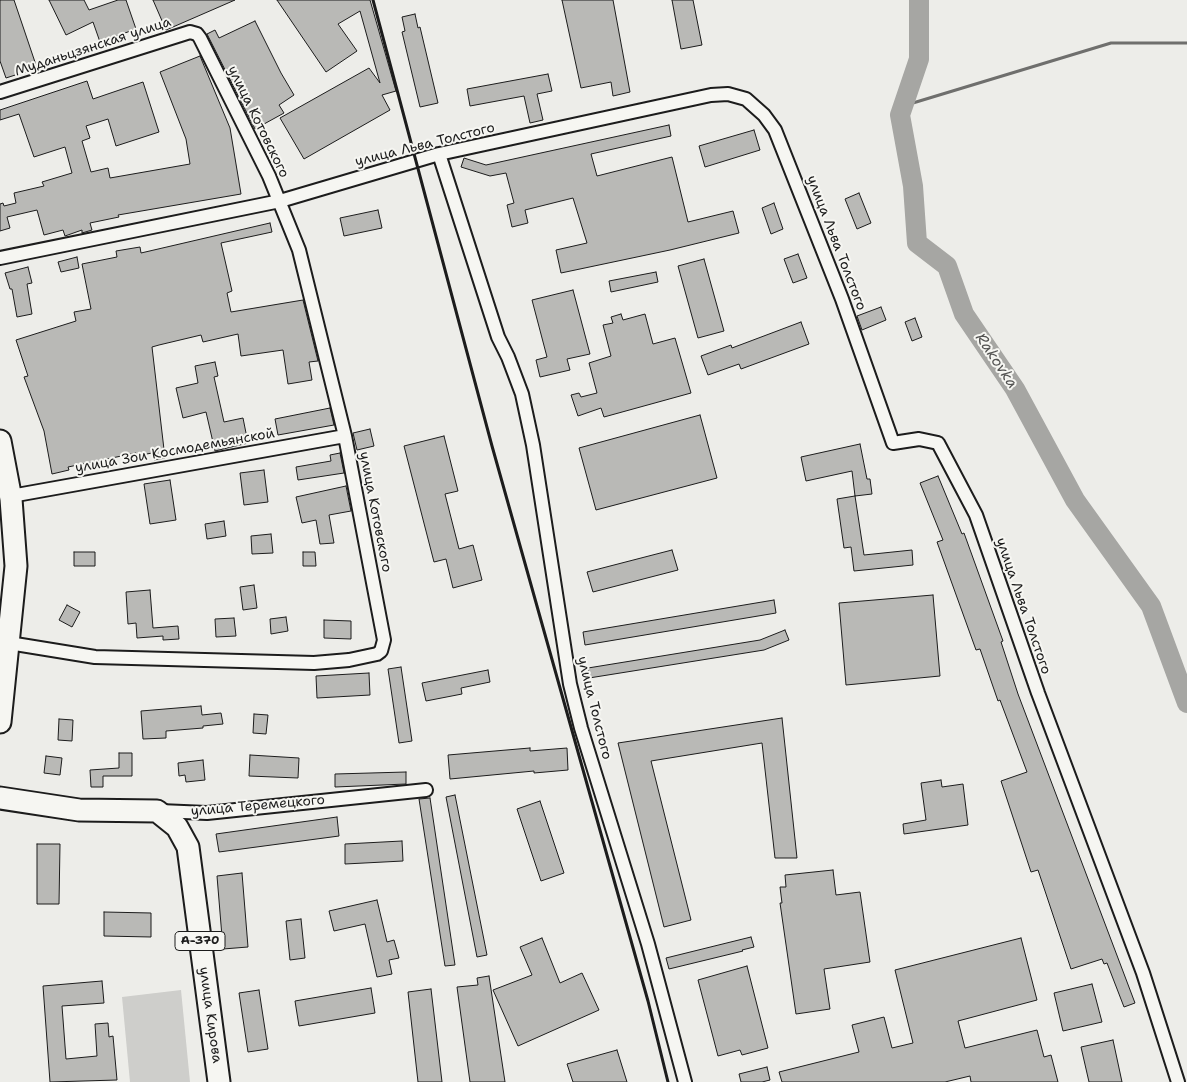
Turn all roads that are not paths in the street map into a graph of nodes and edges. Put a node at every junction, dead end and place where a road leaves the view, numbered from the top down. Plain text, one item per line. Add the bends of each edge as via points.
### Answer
1 (194, 33) joint
2 (0, 92) edge
3 (438, 154) junction
4 (280, 201) junction
5 (0, 258) edge
6 (345, 436) junction
7 (0, 441) edge
8 (10, 496) junction
9 (9, 643) junction
10 (0, 722) edge
11 (426, 790) dead end
12 (0, 798) edge
13 (157, 811) junction
14 (219, 1082) edge
15 (685, 1082) edge
16 (1178, 1082) edge

1 - 2 street, Муданьцзянская улица
1 - 4 street, улица Котовского via 200,38
3 - 4 street, улица Льва Толстого
3 - 15 street, улица Толстого via 498,337 522,394 533,445 570,684 648,944
3 - 16 street, улица Льва Толстого via 712,95 728,94 746,100 764,115 775,130 832,273 893,443 919,439 938,443 976,515 1143,973
4 - 5 street, улица Льва Толстого
4 - 6 street, улица Котовского via 299,250
6 - 8 street, улица Зои Космодемьянской
6 - 9 street, улица Котовского via 384,640 382,651 349,660 314,663 213,661 95,657
7 - 8 highway
8 - 9 highway via 16,566
9 - 10 highway
11 - 13 street, улица Теремецкого via 206,813
12 - 13 highway, улица Теремецкого via 79,810
13 - 14 highway, улица Кирова / А-370 via 177,827 188,847

